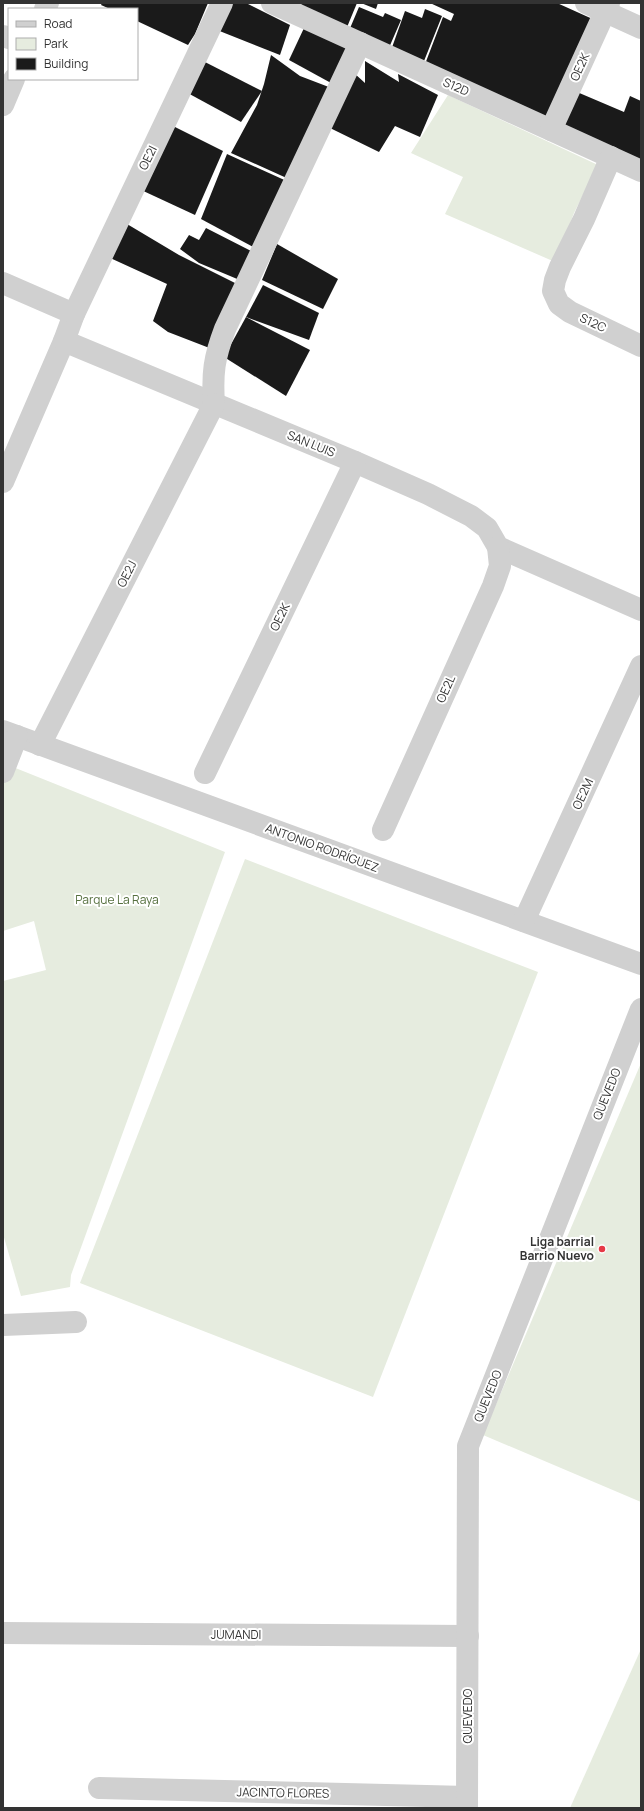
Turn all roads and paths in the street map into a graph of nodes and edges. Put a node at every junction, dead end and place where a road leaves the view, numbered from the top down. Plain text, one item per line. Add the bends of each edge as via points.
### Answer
1 (222, 3) edge
2 (272, 3) edge
3 (600, 6) edge
4 (641, 28) edge
5 (360, 43) junction
6 (14, 80) edge
7 (3, 105) edge
8 (551, 130) junction
9 (611, 157) junction
10 (641, 171) edge
11 (3, 283) edge
12 (74, 314) junction
13 (64, 341) junction
14 (641, 346) edge
15 (214, 404) junction
16 (354, 462) junction
17 (3, 482) edge
18 (498, 546) junction
19 (641, 610) edge
20 (641, 666) edge
21 (10, 733) edge
22 (40, 745) junction
23 (3, 772) edge
24 (205, 773) dead end
25 (383, 830) dead end
26 (524, 921) junction
27 (641, 964) edge
28 (641, 1009) edge
29 (76, 1322) dead end
30 (3, 1325) edge
31 (3, 1633) edge
32 (468, 1636) junction
33 (99, 1788) dead end
34 (467, 1802) edge

1 - 12 street, OE2I
2 - 5 street, S12D
3 - 4 street
3 - 8 street, OE2K
5 - 8 street, S12D
5 - 15 street via 225,329 216,353 212,377
6 - 7 street
8 - 9 street, S12D
9 - 10 street, S12D
9 - 14 street, S12C via 560,267 553,291 559,304 570,312
11 - 12 street
12 - 13 street
13 - 15 street, SAN LUIS
13 - 17 street
15 - 16 street, SAN LUIS
15 - 22 street, OE2J
16 - 18 street, SAN LUIS via 471,516 487,528
16 - 24 street, OE2K
18 - 19 street
18 - 25 street, OE2L via 500,566 493,586
20 - 26 street, OE2M
21 - 22 street, ANTONIO RODRÍGUEZ
21 - 23 street
22 - 26 street, ANTONIO RODRÍGUEZ
26 - 27 street, ANTONIO RODRÍGUEZ
28 - 32 street, QUEVEDO via 468,1446
29 - 30 street
31 - 32 street, JUMANDI
32 - 34 street, QUEVEDO
33 - 34 street, JACINTO FLORES

